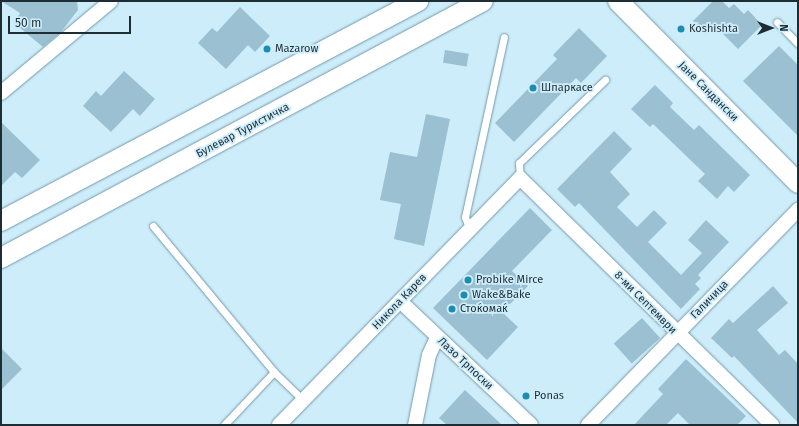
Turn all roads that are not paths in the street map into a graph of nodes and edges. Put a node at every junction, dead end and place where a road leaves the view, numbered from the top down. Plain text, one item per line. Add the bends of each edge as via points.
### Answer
1 (111, 1) edge
2 (418, 1) edge
3 (483, 1) edge
4 (618, 1) edge
5 (777, 22) dead end
6 (504, 37) dead end
7 (798, 44) edge
8 (605, 80) dead end
9 (1, 93) edge
10 (520, 178) junction
11 (798, 183) edge
12 (798, 210) edge
13 (1, 221) edge
14 (154, 226) dead end
15 (470, 230) junction
16 (1, 258) edge
17 (400, 302) junction
18 (677, 334) junction
19 (437, 338) junction
20 (274, 372) junction
21 (303, 400) junction
22 (224, 425) edge
23 (279, 425) edge
24 (415, 425) edge
25 (531, 425) edge
26 (588, 425) edge
27 (772, 425) edge

1 - 9 street
2 - 13 main road
3 - 16 main road, Булевар Туристичка
4 - 11 main road, Јане Сандански
5 - 7 lane
6 - 15 lane via 465,217
8 - 10 lane via 519,163
10 - 15 street, Никола Карев
10 - 18 street, 8-ми Септември
12 - 18 street, Галичица
14 - 20 lane
15 - 17 street, Никола Карев
17 - 19 street, Лазо Трпоски
17 - 21 street, Никола Карев
18 - 26 street, Галичица
18 - 27 street, 8-ми Септември
19 - 24 street via 429,355
19 - 25 street, Лазо Трпоски
20 - 21 lane
20 - 22 lane
21 - 23 street, Никола Карев

